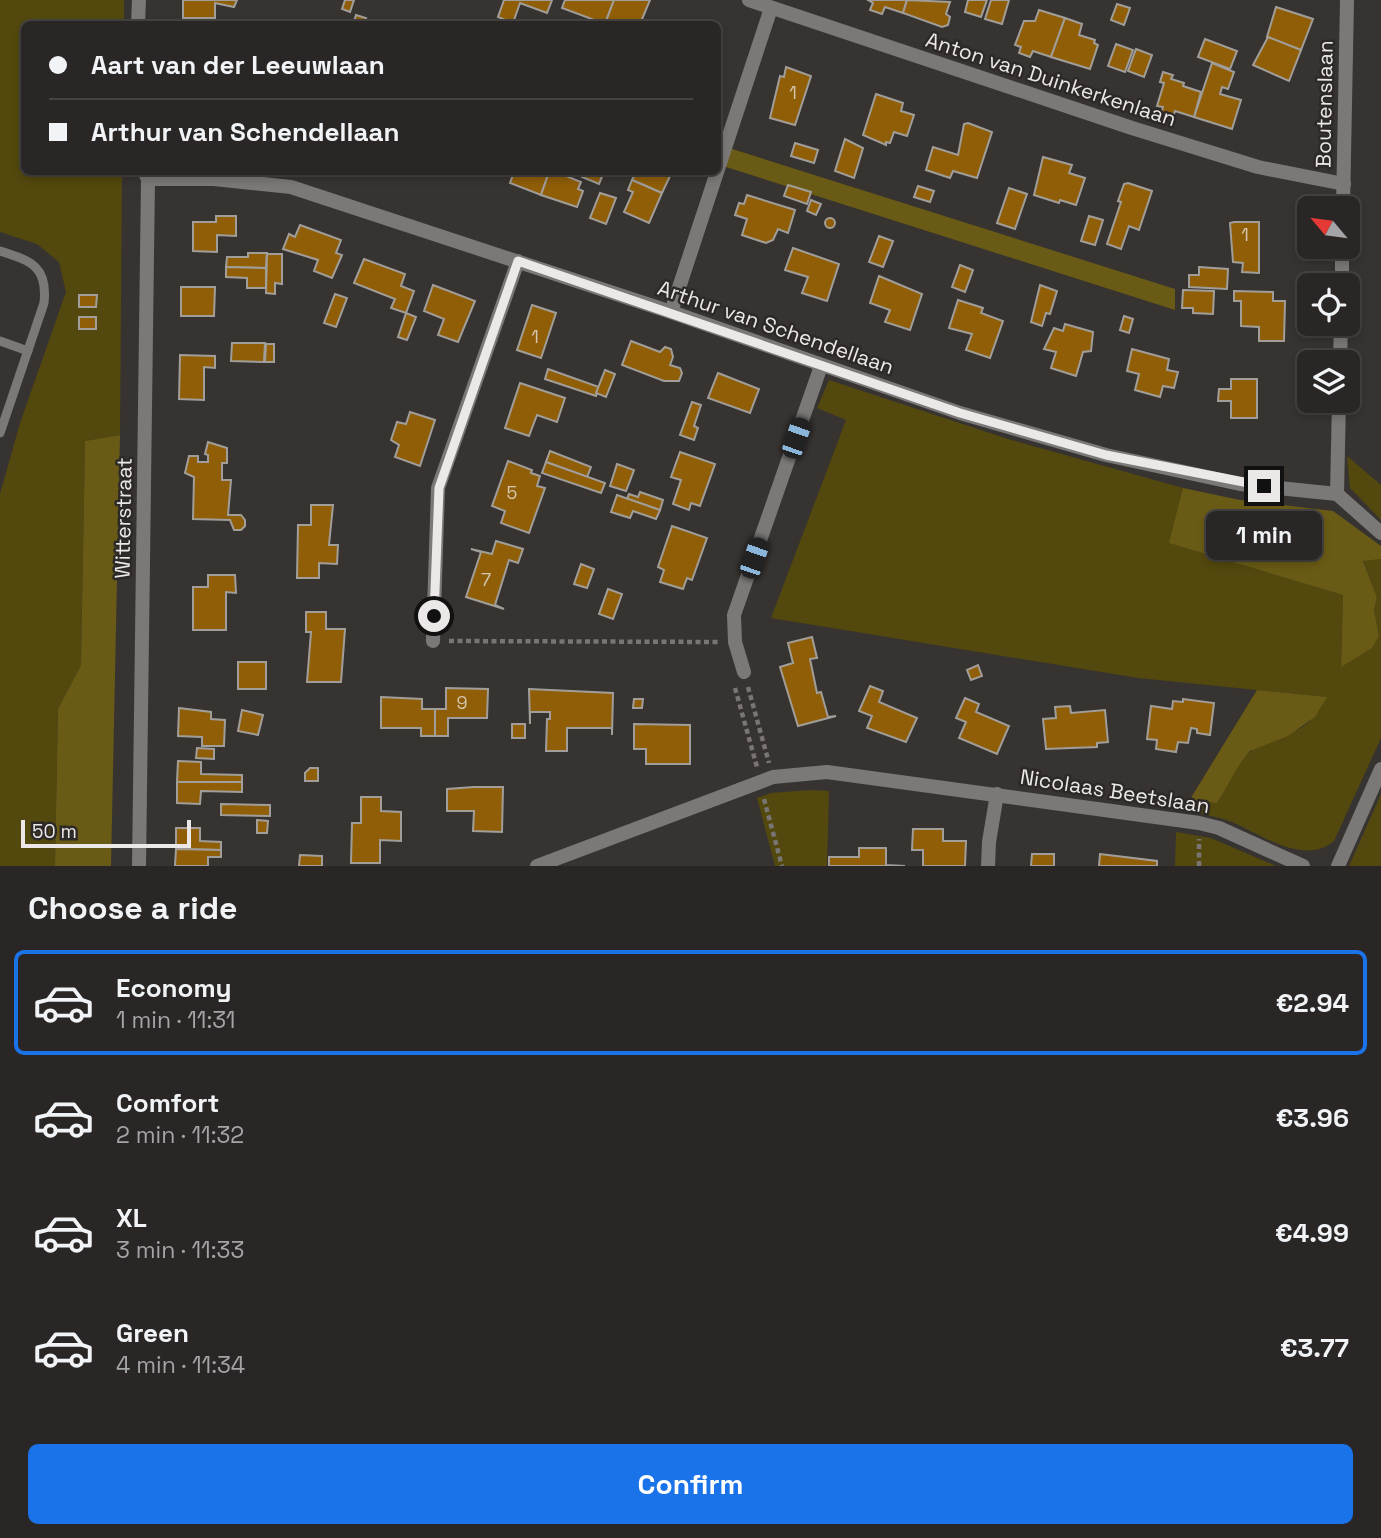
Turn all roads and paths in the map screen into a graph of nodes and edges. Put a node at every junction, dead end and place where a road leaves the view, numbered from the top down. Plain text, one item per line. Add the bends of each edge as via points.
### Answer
1 (139, 0) edge
2 (750, 0) edge
3 (1347, 0) edge
4 (771, 8) junction
5 (138, 21) edge
6 (721, 160) edge
7 (716, 175) edge
8 (146, 176) edge
9 (1344, 184) junction
10 (1344, 196) edge
11 (0, 251) edge
12 (518, 261) junction
13 (671, 312) junction
14 (0, 341) edge
15 (28, 351) junction
16 (821, 366) junction
17 (1339, 413) edge
18 (0, 431) edge
19 (1338, 494) junction
20 (1381, 533) edge
21 (433, 641) joint
22 (735, 642) junction
23 (739, 676) junction
24 (1381, 769) edge
25 (767, 779) junction
26 (997, 794) junction
27 (1199, 823) junction
28 (139, 866) edge
29 (537, 866) edge
30 (782, 866) edge
31 (988, 866) edge
32 (1199, 866) edge
33 (1303, 866) edge
34 (1338, 866) edge

1 - 5 street
2 - 4 street, Anton van Duinkerkenlaan
3 - 9 street, Boutenslaan
4 - 6 street
4 - 9 street, Anton van Duinkerkenlaan via 1208,152
7 - 13 street
8 - 12 street, Arthur van Schendellaan via 290,187
8 - 28 street, Witterstraat
9 - 10 street, Boutenslaan
11 - 15 lane via 29,260 46,286
12 - 13 street, Arthur van Schendellaan
12 - 21 street via 439,488
13 - 16 street, Arthur van Schendellaan
14 - 15 lane
15 - 18 lane
16 - 19 street, Arthur van Schendellaan via 1106,455 1240,484
16 - 22 street via 737,606
17 - 19 street
19 - 20 street
21 - 22 path
22 - 23 street
23 - 25 path
23 - 25 path
24 - 34 street
25 - 26 street, Nicolaas Beetslaan via 827,772
25 - 29 street, Nicolaas Beetslaan
25 - 30 path
26 - 27 street, Nicolaas Beetslaan
26 - 31 street, Nicolaas Beetslaan
27 - 32 path
27 - 33 street, Nicolaas Beetslaan

